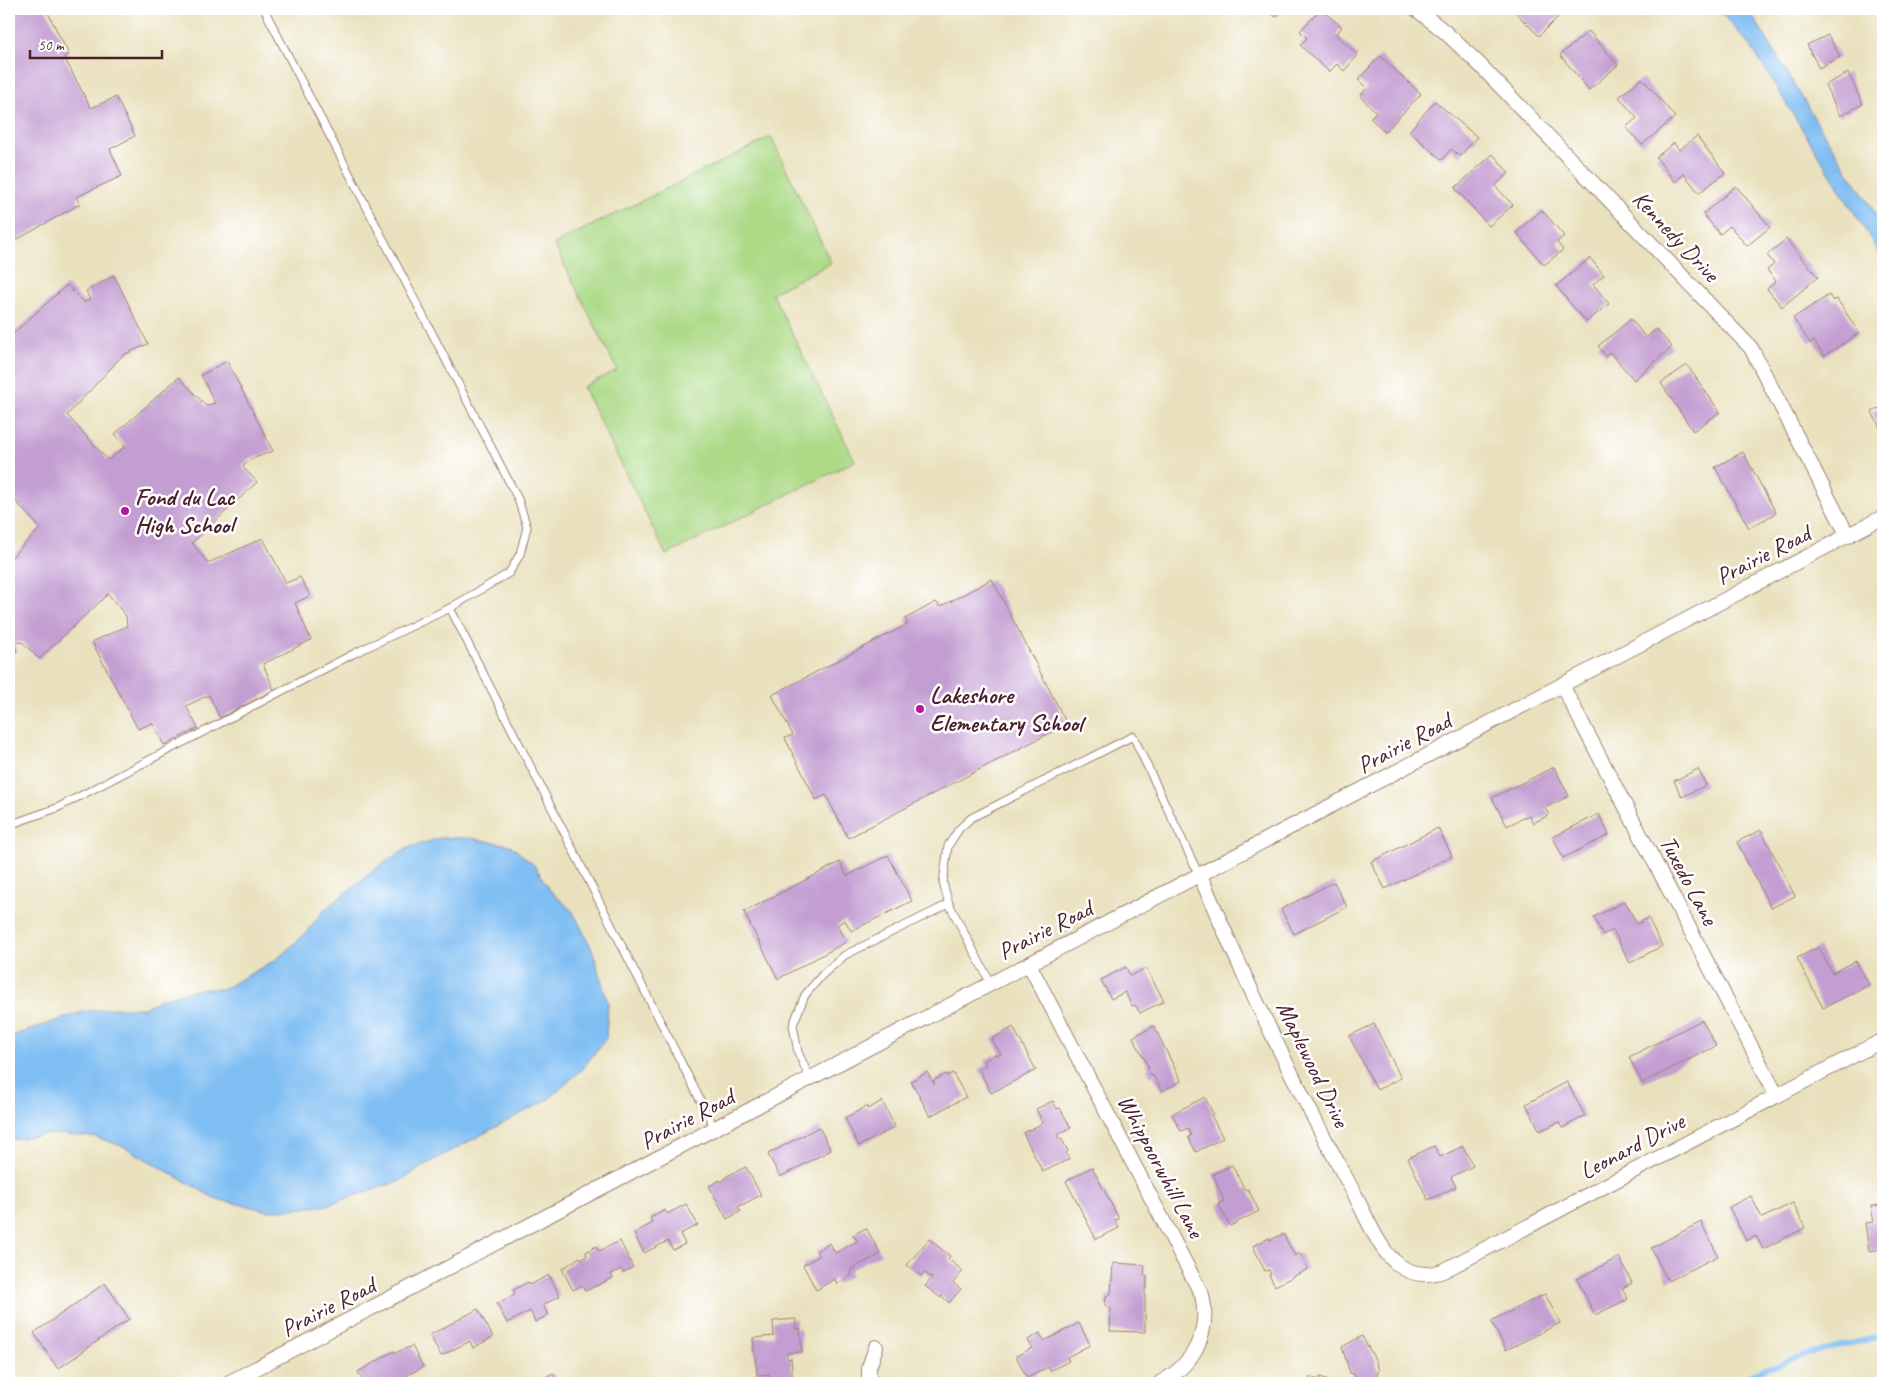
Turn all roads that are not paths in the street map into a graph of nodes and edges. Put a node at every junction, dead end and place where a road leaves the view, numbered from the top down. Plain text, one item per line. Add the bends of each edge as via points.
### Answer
1 (264, 9) edge
2 (1416, 9) edge
3 (1883, 517) edge
4 (1848, 536) junction
5 (450, 608) junction
6 (1562, 685) junction
7 (9, 826) edge
8 (1200, 875) junction
9 (949, 904) junction
10 (1029, 964) junction
11 (991, 984) junction
12 (1883, 1040) edge
13 (810, 1079) junction
14 (1777, 1096) junction
15 (716, 1129) junction
16 (1400, 1266) joint
17 (876, 1348) dead end
18 (228, 1383) edge
19 (870, 1383) edge
20 (1160, 1383) edge

1 - 5 lane via 518,499 527,527 520,554 509,573
2 - 4 street, Kennedy Drive via 1479,64 1751,348
3 - 4 street, Prairie Road
4 - 6 street, Prairie Road
5 - 7 lane via 57,808
5 - 15 lane
6 - 8 street, Prairie Road
6 - 14 street, Tuxedo Lane
8 - 9 lane via 1133,736 971,818 948,846 942,883
8 - 10 street, Prairie Road
8 - 16 street, Maplewood Drive via 1256,1001 1313,1115 1385,1252
9 - 11 lane
9 - 13 lane via 845,956 805,995 792,1025 798,1052
10 - 11 street, Prairie Road
10 - 20 street, Whippoorwhill Lane via 1202,1295 1204,1326 1198,1345 1184,1366
11 - 13 street, Prairie Road
12 - 14 street, Leonard Drive
13 - 15 street, Prairie Road
14 - 16 street, Leonard Drive via 1443,1271 1418,1274
15 - 18 street, Prairie Road
17 - 19 street via 869,1366

